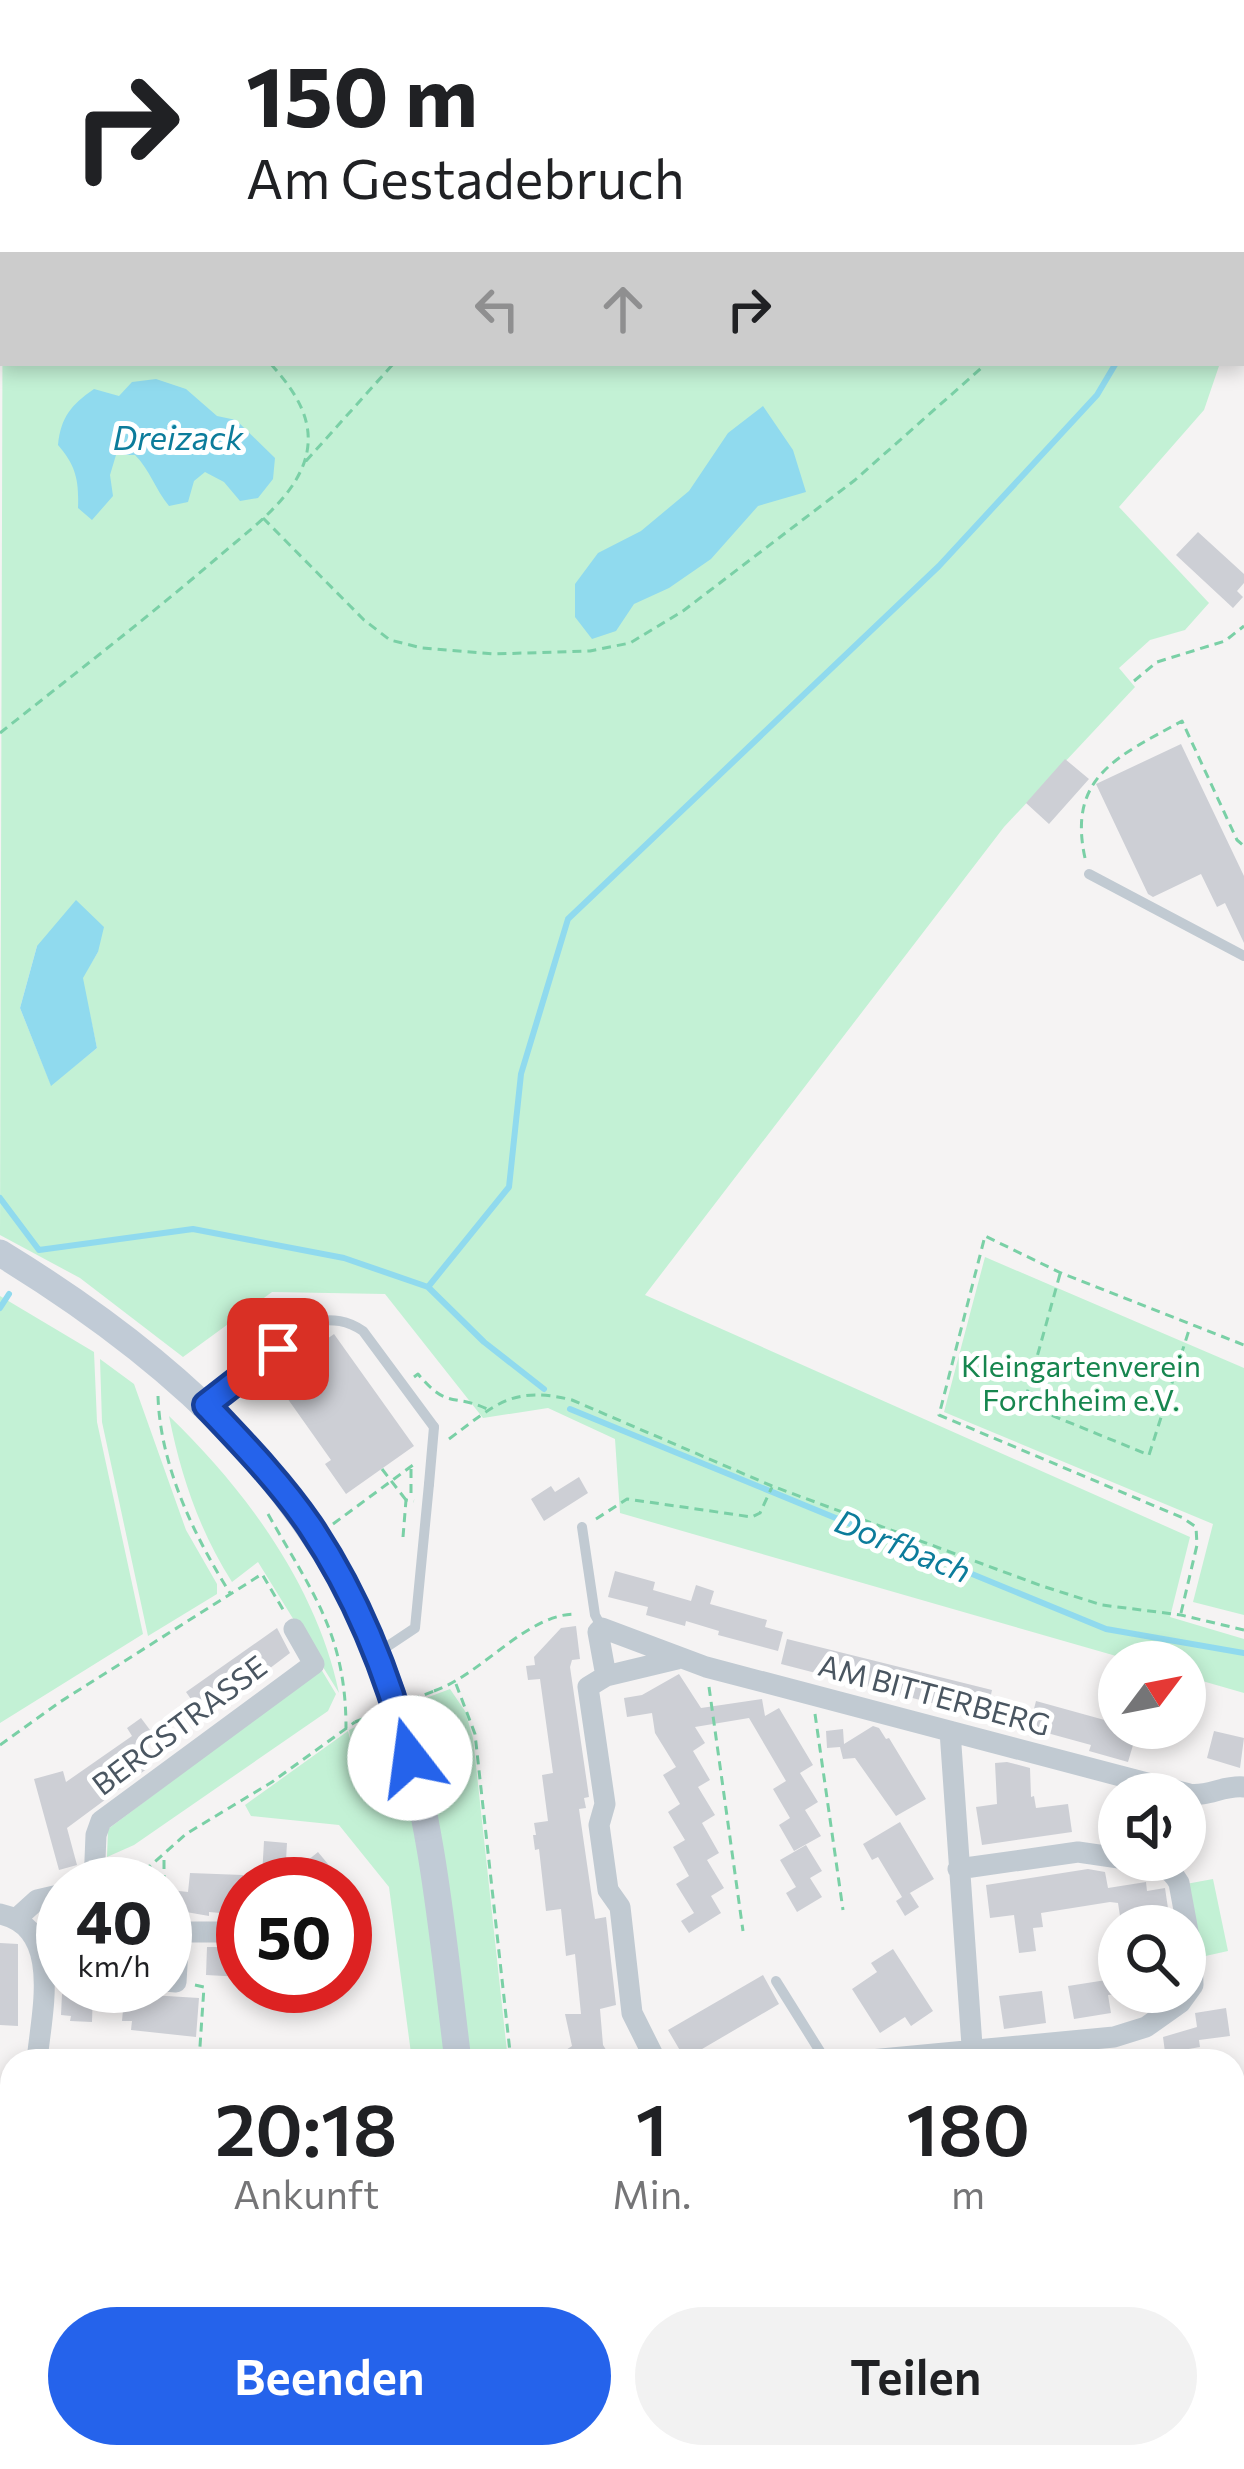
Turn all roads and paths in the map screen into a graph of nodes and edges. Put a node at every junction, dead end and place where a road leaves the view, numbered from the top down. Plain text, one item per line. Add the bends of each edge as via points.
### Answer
1 (273, 366) edge
2 (391, 366) edge
3 (984, 366) edge
4 (305, 462) junction
5 (262, 518) junction
6 (1244, 626) edge
7 (1134, 681) dead end
8 (0, 733) edge
9 (1244, 846) edge
10 (1089, 874) joint
11 (1244, 956) edge
12 (0, 1253) edge
13 (1061, 1273) junction
14 (1191, 1324) junction
15 (1244, 1345) edge
16 (403, 1385) junction
17 (172, 1404) dead end
18 (206, 1405) junction
19 (488, 1410) junction
20 (436, 1448) dead end
21 (424, 1457) dead end
22 (411, 1467) junction
23 (382, 1469) dead end
24 (772, 1487) junction
25 (409, 1501) junction
26 (428, 1502) junction
27 (266, 1510) dead end
28 (329, 1527) dead end
29 (582, 1527) joint
30 (403, 1538) dead end
31 (230, 1594) junction
32 (1180, 1615) junction
33 (602, 1628) junction
34 (294, 1629) joint
35 (1244, 1630) edge
36 (376, 1654) junction
37 (678, 1658) junction
38 (706, 1667) junction
39 (606, 1676) junction
40 (456, 1684) junction
41 (812, 1695) junction
42 (346, 1728) junction
43 (950, 1731) junction
44 (0, 1745) edge
45 (1244, 1787) edge
46 (1098, 1855) edge
47 (164, 1856) edge
48 (100, 1857) edge
49 (958, 1869) junction
50 (1178, 1881) edge
51 (36, 1901) edge
52 (843, 1910) dead end
53 (8, 1916) edge
54 (743, 1931) dead end
55 (36, 1940) edge
56 (776, 1981) dead end
57 (192, 1985) edge
58 (47, 2013) edge
59 (40, 2049) edge
60 (200, 2049) edge
61 (456, 2049) edge
62 (510, 2049) edge
63 (650, 2049) edge
64 (818, 2049) edge
65 (972, 2049) edge
66 (1021, 2049) edge

1 - 4 path via 305,411
2 - 4 path
3 - 5 path via 784,537 630,643 494,654 389,640
4 - 5 path
5 - 8 path
6 - 7 path via 1156,662
9 - 10 path via 1182,722 1097,776 1078,824
10 - 11 lane
12 - 18 main road via 75,1299
13 - 14 path
13 - 14 path via 1024,1404 1149,1455
13 - 32 path via 985,1236 939,1414 1196,1527
14 - 15 path
16 - 18 lane via 363,1331 331,1319 314,1321
16 - 19 path via 418,1374 444,1400
16 - 26 lane, bridge via 434,1427
17 - 31 path via 158,1388 159,1420 188,1518
18 - 36 main road via 310,1526
19 - 20 path
19 - 24 path via 525,1394 572,1400
21 - 22 path
22 - 25 path
22 - 28 path
23 - 25 path, bridge
24 - 29 path via 752,1517 628,1499
24 - 32 path via 1102,1605
25 - 26 path
25 - 30 path
26 - 36 lane via 415,1628
27 - 42 path via 337,1645
29 - 33 lane
31 - 34 path via 262,1574
31 - 44 path
32 - 35 path
33 - 37 street, AM BITTERBERG
33 - 39 street
33 - 40 path via 573,1613 547,1619
34 - 48 street, BERGSTRASSE via 314,1664 101,1821
36 - 61 main road via 424,1819
37 - 38 street, AM BITTERBERG
37 - 39 street
38 - 41 street, AM BITTERBERG
38 - 54 path
39 - 63 street via 588,1687 605,1804 599,1825 608,1890 620,1907 632,2013
40 - 42 path, bridge
40 - 62 path via 475,1734
41 - 43 street, AM BITTERBERG
41 - 52 path
42 - 47 path
43 - 45 street, AM BITTERBERG via 1189,1794
43 - 49 street
46 - 49 street
49 - 65 street
50 - 66 street via 1192,1953 1189,1994 1126,2036
51 - 53 street
53 - 55 street
56 - 64 lane
57 - 60 path via 204,1987
58 - 59 street

